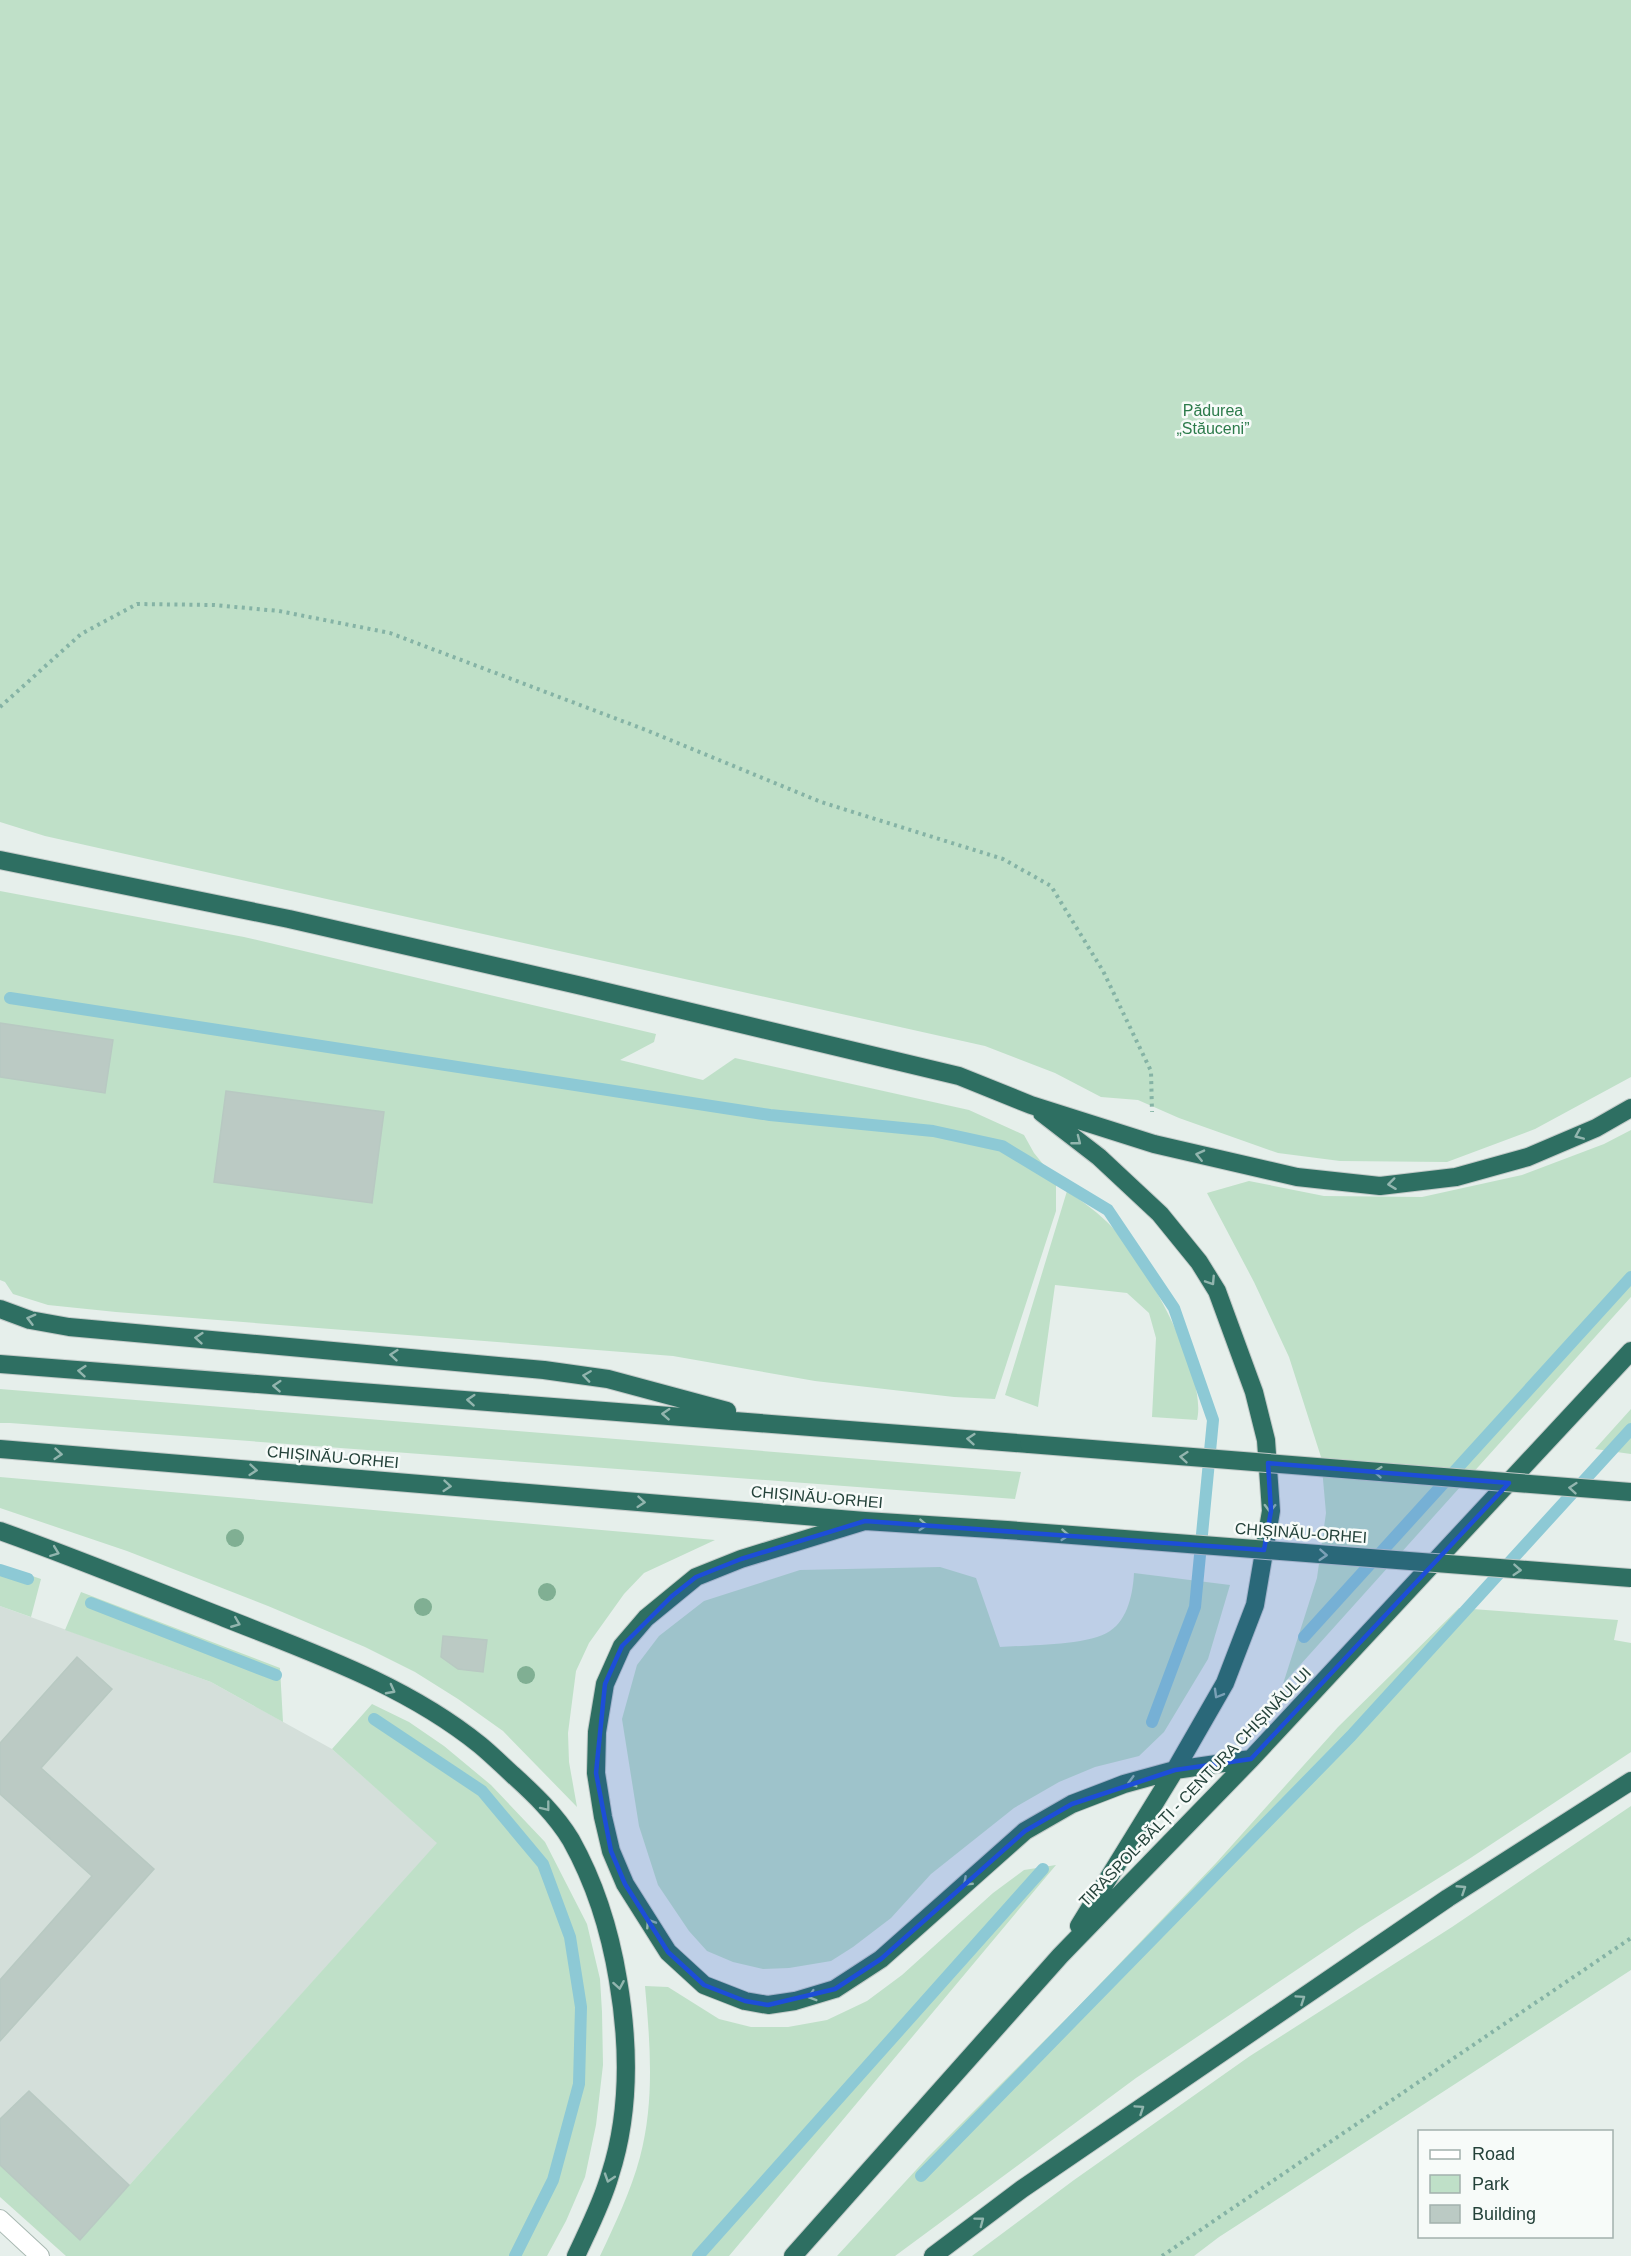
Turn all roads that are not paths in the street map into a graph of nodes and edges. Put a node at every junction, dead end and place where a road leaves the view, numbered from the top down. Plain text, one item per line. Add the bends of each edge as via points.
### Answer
1 (0, 860) edge
2 (1031, 1105) junction
3 (1631, 1108) edge
4 (0, 1309) edge
5 (1631, 1351) edge
6 (0, 1364) edge
7 (766, 1422) junction
8 (0, 1449) edge
9 (1631, 1492) edge
10 (865, 1521) junction
11 (0, 1531) edge
12 (1631, 1578) edge
13 (1251, 1759) junction
14 (1175, 1770) junction
15 (1631, 1781) edge
16 (1060, 1956) junction
17 (0, 2219) edge
18 (40, 2256) edge
19 (576, 2256) edge
20 (794, 2256) edge
21 (933, 2256) edge

1 - 2 highway via 289,919 582,986 959,1076
3 -> 2 highway via 1596,1128 1528,1156 1456,1177 1380,1186 1297,1177 1154,1144
2 -> 14 highway via 1099,1157 1160,1214 1199,1262 1217,1292 1254,1392 1266,1440 1271,1511 1255,1605 1225,1683
7 -> 4 highway via 609,1379 479,1363 69,1327 30,1320
5 - 13 highway, TIRASPOL-BĂLȚI - CENTURA CHIȘINĂULUI
7 -> 6 highway
9 -> 7 highway, bridge
8 -> 10 highway, CHIȘINĂU-ORHEI
10 -> 12 highway, CHIȘINĂU-ORHEI, bridge
14 -> 10 highway via 1072,1804 1025,1831 881,1959 835,1989 768,2006 704,1985 668,1952 625,1884 612,1851 596,1773 597,1732 605,1684 622,1646 646,1618 696,1577
11 -> 19 highway via 357,1672 432,1712 480,1745 538,1798 570,1838 597,1894 614,1955 624,2015 626,2068 621,2126 611,2174
13 - 14 highway
13 - 16 highway, TIRASPOL-BĂLȚI - CENTURA CHIȘINĂULUI
14 - 16 highway
21 -> 15 highway via 1022,2189 1448,1898
16 - 20 highway, TIRASPOL-BĂLȚI - CENTURA CHIȘINĂULUI
17 - 18 street

